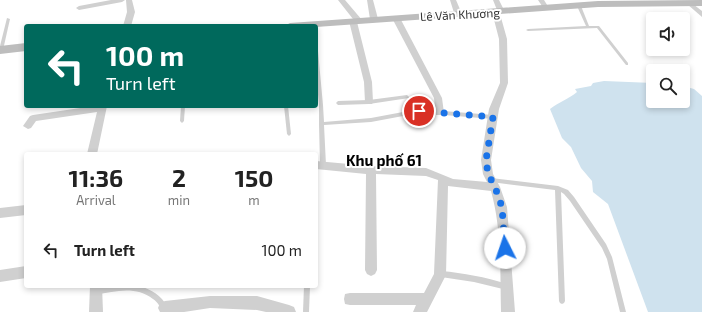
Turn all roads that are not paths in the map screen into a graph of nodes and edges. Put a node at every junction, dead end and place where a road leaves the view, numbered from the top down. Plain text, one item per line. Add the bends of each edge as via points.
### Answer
1 (122, 0) edge
2 (129, 0) edge
3 (341, 0) edge
4 (370, 0) edge
5 (453, 0) edge
6 (496, 0) edge
7 (597, 2) edge
8 (689, 3) junction
9 (702, 3) edge
10 (544, 4) edge
11 (579, 6) junction
12 (79, 8) dead end
13 (498, 12) junction
14 (458, 14) junction
15 (702, 15) edge
16 (396, 18) junction
17 (8, 19) dead end
18 (374, 19) junction
19 (356, 20) junction
20 (128, 24) edge
21 (315, 24) edge
22 (588, 27) junction
23 (528, 30) dead end
24 (24, 47) edge
25 (1, 50) edge
26 (627, 64) dead end
27 (407, 97) dead end
28 (369, 102) junction
29 (338, 103) dead end
30 (318, 104) edge
31 (97, 108) edge
32 (103, 108) edge
33 (183, 108) edge
34 (287, 108) edge
35 (439, 113) junction
36 (493, 117) junction
37 (182, 121) dead end
38 (321, 124) junction
39 (28, 126) dead end
40 (289, 134) dead end
41 (92, 152) edge
42 (319, 165) edge
43 (372, 170) junction
44 (443, 178) junction
45 (493, 183) junction
46 (558, 188) junction
47 (24, 210) edge
48 (0, 213) edge
49 (371, 270) dead end
50 (24, 272) edge
51 (440, 274) junction
52 (0, 276) edge
53 (507, 287) junction
54 (112, 288) edge
55 (141, 288) edge
56 (307, 288) edge
57 (96, 289) edge
58 (350, 299) dead end
59 (428, 299) junction
60 (562, 301) dead end
61 (165, 308) joint
62 (96, 312) edge
63 (289, 312) edge
64 (306, 312) edge
65 (420, 312) edge
66 (508, 312) edge
67 (623, 312) edge

1 - 12 street
2 - 20 street via 131,12
3 - 19 street
4 - 18 street
5 - 14 street
6 - 13 street
7 - 8 main road, Lê Văn Khương
7 - 11 main road, Lê Văn Khương
8 - 9 main road, Lê Văn Khương
8 - 15 street
10 - 11 main road, Lê Văn Khương
10 - 13 main road, Lê Văn Khương
11 - 22 lane
13 - 14 main road, Lê Văn Khương
13 - 36 street via 503,39 505,78
14 - 16 main road, Lê Văn Khương
16 - 18 main road, Lê Văn Khương
16 - 35 street via 438,98
17 - 25 lane
18 - 19 main road, Lê Văn Khương
19 - 21 main road, Lê Văn Khương
19 - 28 street via 368,82
22 - 23 lane
22 - 26 lane via 598,27
24 - 25 main road
27 - 28 lane
28 - 29 lane
30 - 38 lane
31 - 39 street via 32,118
32 - 41 street
33 - 37 lane
34 - 40 lane
35 - 36 lane
35 - 38 lane via 419,111 371,120
36 - 45 street via 486,160 488,174
38 - 42 lane
42 - 43 street
43 - 44 street via 426,172
43 - 49 street
44 - 45 street via 451,183
44 - 51 street
45 - 46 lane
45 - 53 street via 502,207
46 - 60 lane
46 - 67 lane via 572,199 604,246 610,259
47 - 48 street
50 - 52 street
51 - 53 lane via 465,276
51 - 59 street
53 - 66 street
54 - 57 lane
55 - 61 lane
56 - 64 lane
57 - 62 street
58 - 59 street
59 - 65 street
61 - 63 street via 210,302 257,303

